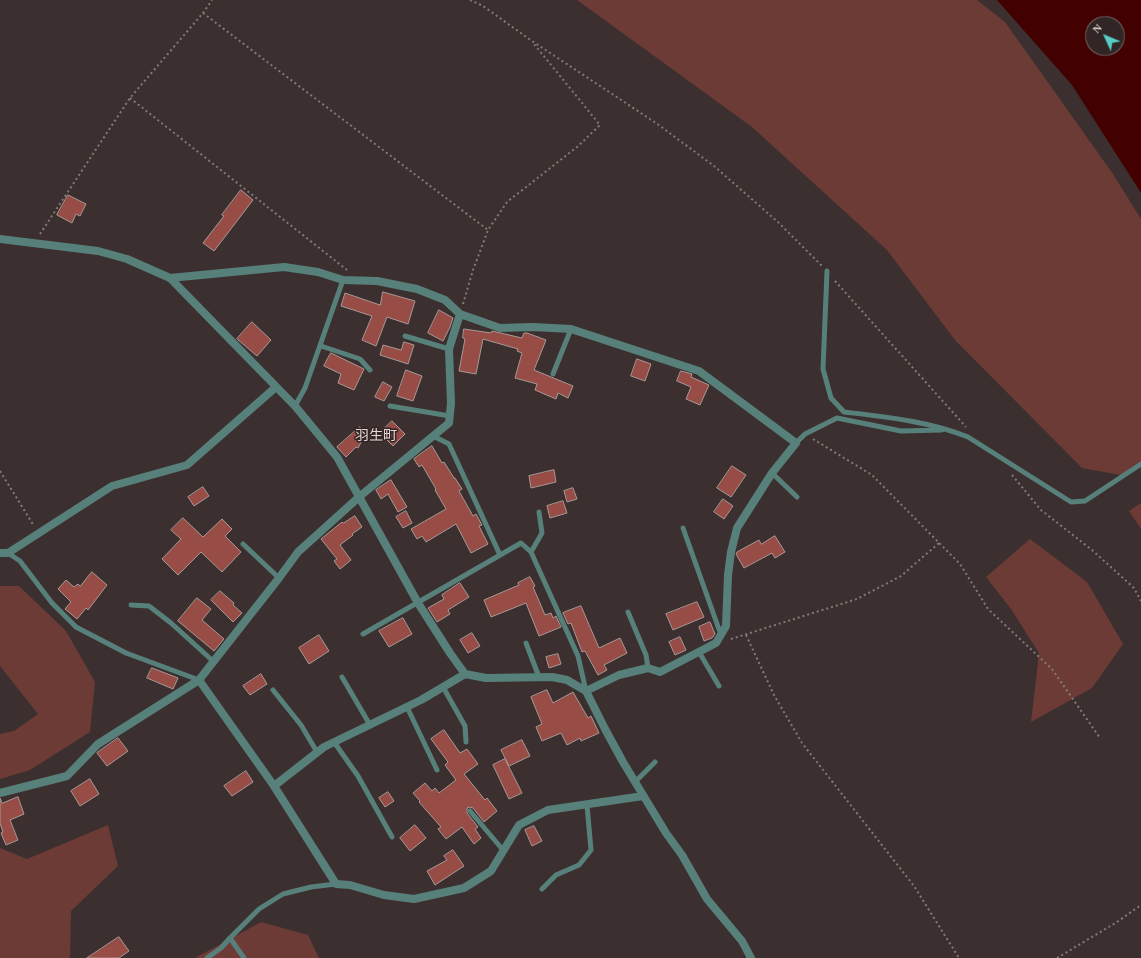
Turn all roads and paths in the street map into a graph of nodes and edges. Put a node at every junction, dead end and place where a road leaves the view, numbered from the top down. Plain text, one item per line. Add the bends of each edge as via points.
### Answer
1 (212, 0) edge
2 (470, 0) edge
3 (203, 13) junction
4 (532, 41) junction
5 (130, 98) junction
6 (488, 230) junction
7 (0, 239) edge
8 (34, 243) junction
9 (827, 271) junction
10 (170, 278) junction
11 (344, 280) junction
12 (360, 280) junction
13 (460, 314) junction
14 (571, 329) junction
15 (405, 336) dead end
16 (321, 346) junction
17 (450, 349) junction
18 (370, 370) dead end
19 (553, 374) dead end
20 (276, 387) junction
21 (295, 406) junction
22 (390, 406) dead end
23 (450, 416) junction
24 (951, 430) junction
25 (805, 434) junction
26 (433, 436) junction
27 (796, 443) junction
28 (980, 443) junction
29 (1141, 464) edge
30 (0, 471) edge
31 (772, 473) junction
32 (1010, 473) dead end
33 (359, 497) junction
34 (797, 497) dead end
35 (539, 512) dead end
36 (683, 528) dead end
37 (39, 533) junction
38 (939, 542) junction
39 (242, 544) dead end
40 (531, 552) junction
41 (4, 553) edge
42 (500, 555) junction
43 (279, 578) junction
44 (1141, 601) edge
45 (418, 603) junction
46 (131, 605) dead end
47 (628, 612) dead end
48 (363, 634) dead end
49 (721, 635) junction
50 (746, 635) junction
51 (716, 642) junction
52 (526, 643) dead end
53 (699, 652) junction
54 (214, 662) junction
55 (648, 668) junction
56 (465, 674) junction
57 (342, 677) dead end
58 (539, 678) junction
59 (199, 680) junction
60 (719, 686) dead end
61 (442, 687) junction
62 (273, 690) dead end
63 (586, 691) junction
64 (407, 707) junction
65 (370, 725) junction
66 (1100, 738) dead end
67 (334, 742) junction
68 (466, 742) dead end
69 (317, 752) junction
70 (655, 762) dead end
71 (437, 770) dead end
72 (635, 782) junction
73 (274, 786) junction
74 (0, 792) edge
75 (643, 796) junction
76 (587, 805) junction
77 (470, 811) dead end
78 (392, 837) dead end
79 (503, 850) junction
80 (336, 884) junction
81 (542, 889) dead end
82 (1141, 905) edge
83 (230, 938) junction
84 (207, 958) edge
85 (244, 958) edge
86 (751, 958) edge
87 (960, 958) edge
88 (1057, 958) edge

1 - 3 path
2 - 4 path via 483,6
3 - 5 path
3 - 6 path
4 - 6 path via 600,125 577,147 507,202
4 - 9 path via 656,123 714,166 779,223
5 - 8 path
5 - 12 path
6 - 13 path
7 - 8 street
8 - 10 street via 98,251 127,259
9 - 24 lane via 823,369 831,398 844,412 900,418
9 - 28 path
10 - 11 street via 284,267 318,272
10 - 20 street
11 - 12 street
11 - 16 lane
12 - 13 street via 417,289 445,300
13 - 14 street via 500,328
13 - 17 street
14 - 19 lane
14 - 27 street via 699,371
15 - 17 lane
16 - 18 lane via 360,359
16 - 21 lane via 305,388
17 - 23 street
20 - 21 street
20 - 37 street via 188,465 112,486
21 - 33 street via 337,457
22 - 23 lane
23 - 26 street via 448,423
24 - 25 lane via 900,431 837,418
24 - 28 lane
25 - 27 lane
25 - 38 path via 872,474
26 - 33 street
26 - 42 lane via 449,444
27 - 31 street
28 - 29 lane via 1071,502 1085,501
30 - 37 path
31 - 34 lane
31 - 49 street via 737,528 728,575 726,626
32 - 44 path via 1041,510 1092,550 1134,588
33 - 43 street via 298,552
33 - 45 street
35 - 40 lane via 542,533
36 - 49 lane
37 - 41 street
38 - 50 path via 901,576 857,599
38 - 66 path via 960,564 988,609 1052,669
39 - 43 lane
40 - 42 lane via 521,543
40 - 63 lane via 578,656
41 - 59 lane via 20,561 52,603 76,627 126,654
42 - 45 lane
43 - 54 street
45 - 48 lane
45 - 56 street
46 - 54 lane via 149,606
47 - 55 lane via 646,656
49 - 51 street
50 - 51 path
50 - 87 path via 774,695 802,742 914,886
51 - 53 street
52 - 58 lane
53 - 55 street via 660,672
53 - 60 lane
54 - 59 street
55 - 63 street via 619,675
56 - 58 street via 486,678
56 - 61 street
57 - 65 lane
58 - 63 street via 567,680
59 - 73 street
59 - 74 street via 98,744 67,776
61 - 64 street
61 - 68 lane via 465,726
62 - 69 lane via 301,725
63 - 72 street
64 - 65 street
64 - 71 lane
65 - 67 street
67 - 69 street
67 - 78 lane via 358,776
69 - 73 street
70 - 72 lane
72 - 75 street
73 - 80 street
75 - 76 street
75 - 86 street via 707,899 742,941
76 - 79 street via 548,810 518,825
76 - 81 lane via 591,850 579,865 556,875
77 - 79 lane
79 - 80 street via 491,871 464,888 414,899
80 - 83 lane via 283,894 259,909
82 - 88 path
83 - 84 lane
83 - 85 lane

